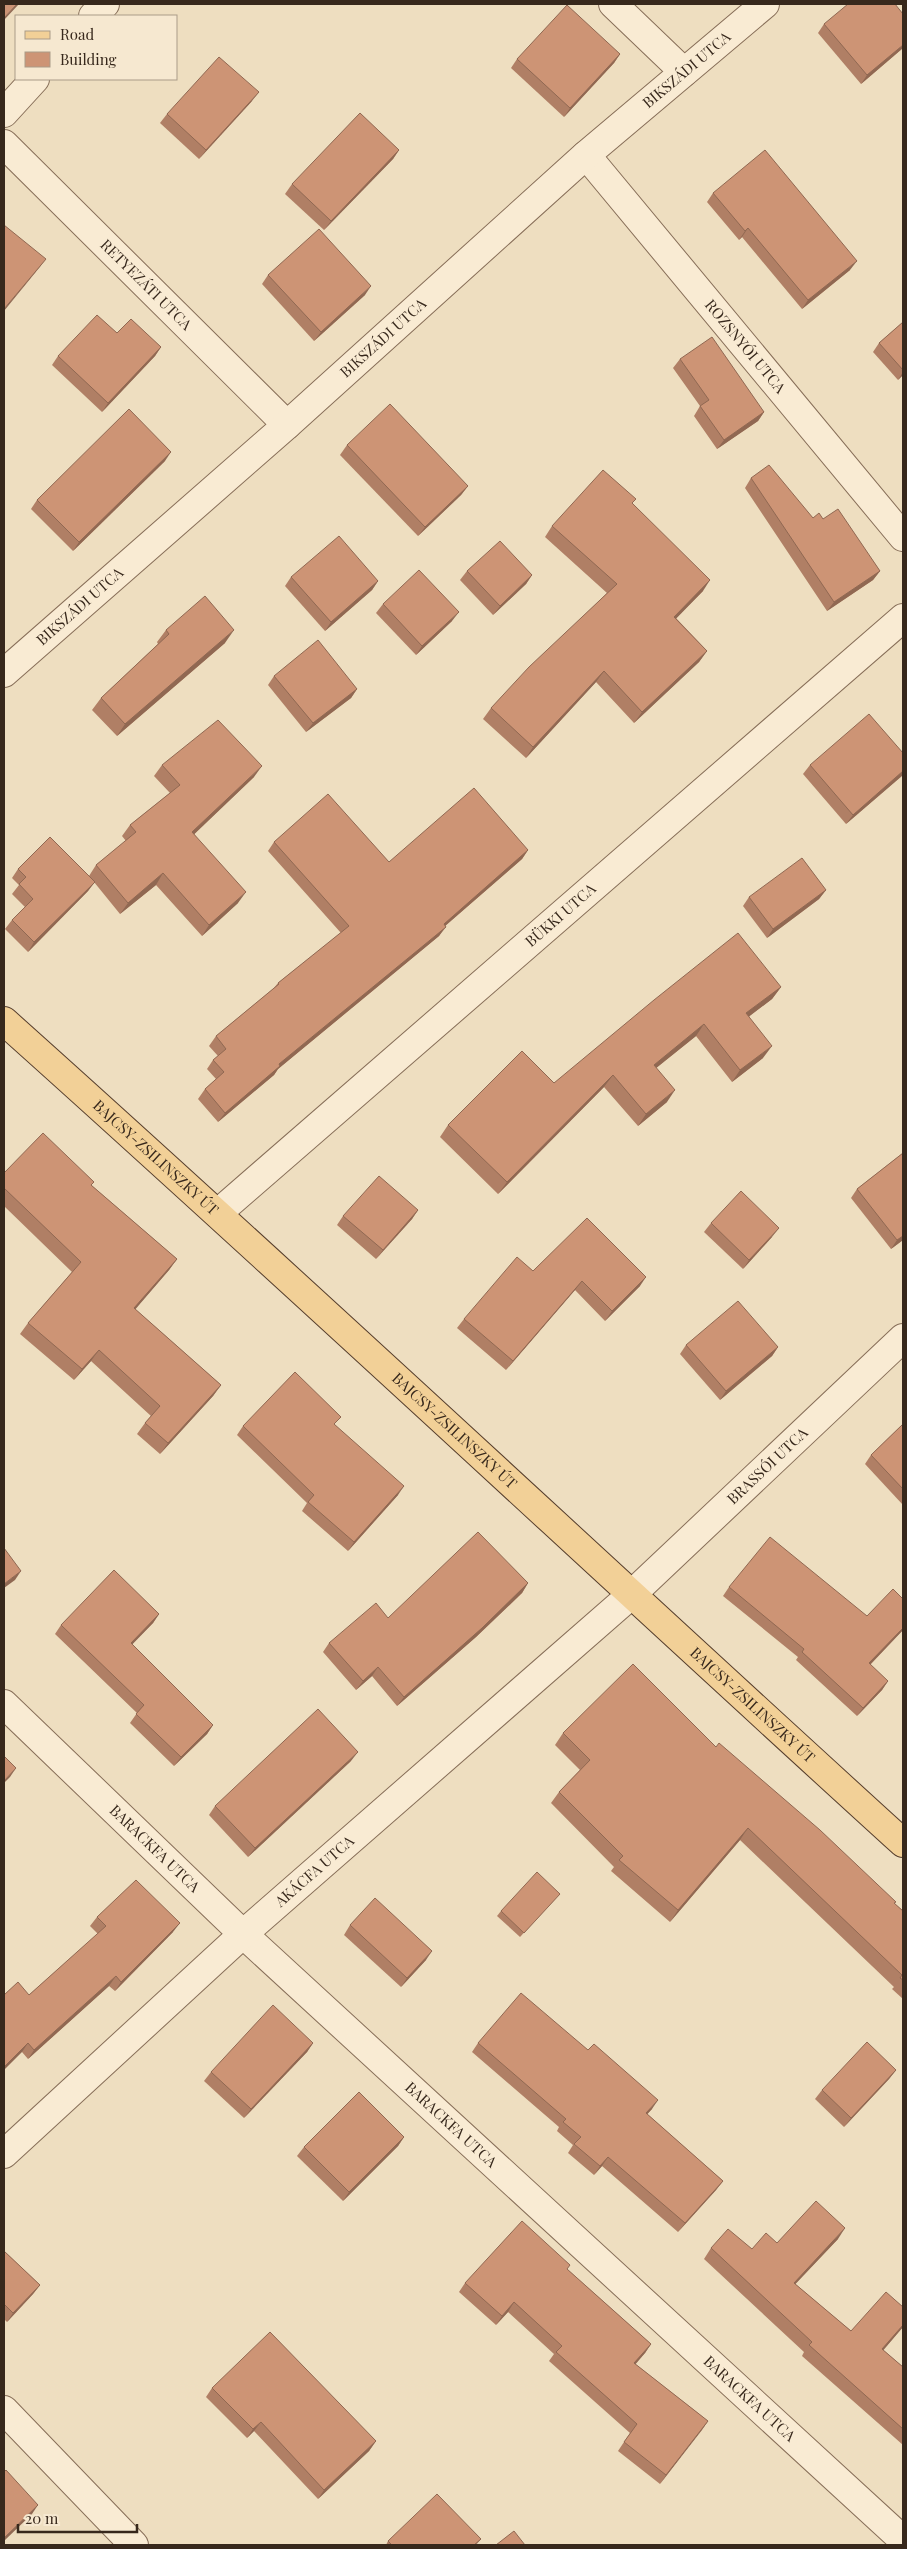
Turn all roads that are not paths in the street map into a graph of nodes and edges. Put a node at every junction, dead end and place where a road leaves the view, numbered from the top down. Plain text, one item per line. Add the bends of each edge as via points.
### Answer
1 (105, 4) edge
2 (613, 4) edge
3 (765, 4) edge
4 (94, 15) edge
5 (684, 72) junction
6 (34, 80) edge
7 (4, 113) edge
8 (4, 144) edge
9 (586, 155) junction
10 (287, 425) junction
11 (903, 537) edge
12 (903, 618) edge
13 (4, 673) edge
14 (4, 1022) edge
15 (218, 1213) junction
16 (903, 1338) edge
17 (631, 1595) junction
18 (4, 1704) edge
19 (903, 1843) edge
20 (243, 1934) junction
21 (4, 2154) edge
22 (4, 2410) edge
23 (903, 2540) edge
24 (134, 2545) edge

1 - 4 street
2 - 5 street
3 - 5 street, BIKSZÁDI UTCA
5 - 9 street, BIKSZÁDI UTCA
6 - 7 street
8 - 10 street, RETYEZÁTI UTCA
9 - 10 street, BIKSZÁDI UTCA
9 - 11 street, ROZSNYÓI UTCA
10 - 13 street, BIKSZÁDI UTCA
12 - 15 street, BÜKKI UTCA
14 - 15 main road, BAJCSY-ZSILINSZKY ÚT
15 - 17 main road, BAJCSY-ZSILINSZKY ÚT
16 - 17 street, BRASSÓI UTCA
17 - 19 main road, BAJCSY-ZSILINSZKY ÚT
17 - 20 street, AKÁCFA UTCA
18 - 20 street, BARACKFA UTCA
20 - 21 street, AKÁCFA UTCA
20 - 23 street, BARACKFA UTCA
22 - 24 street

